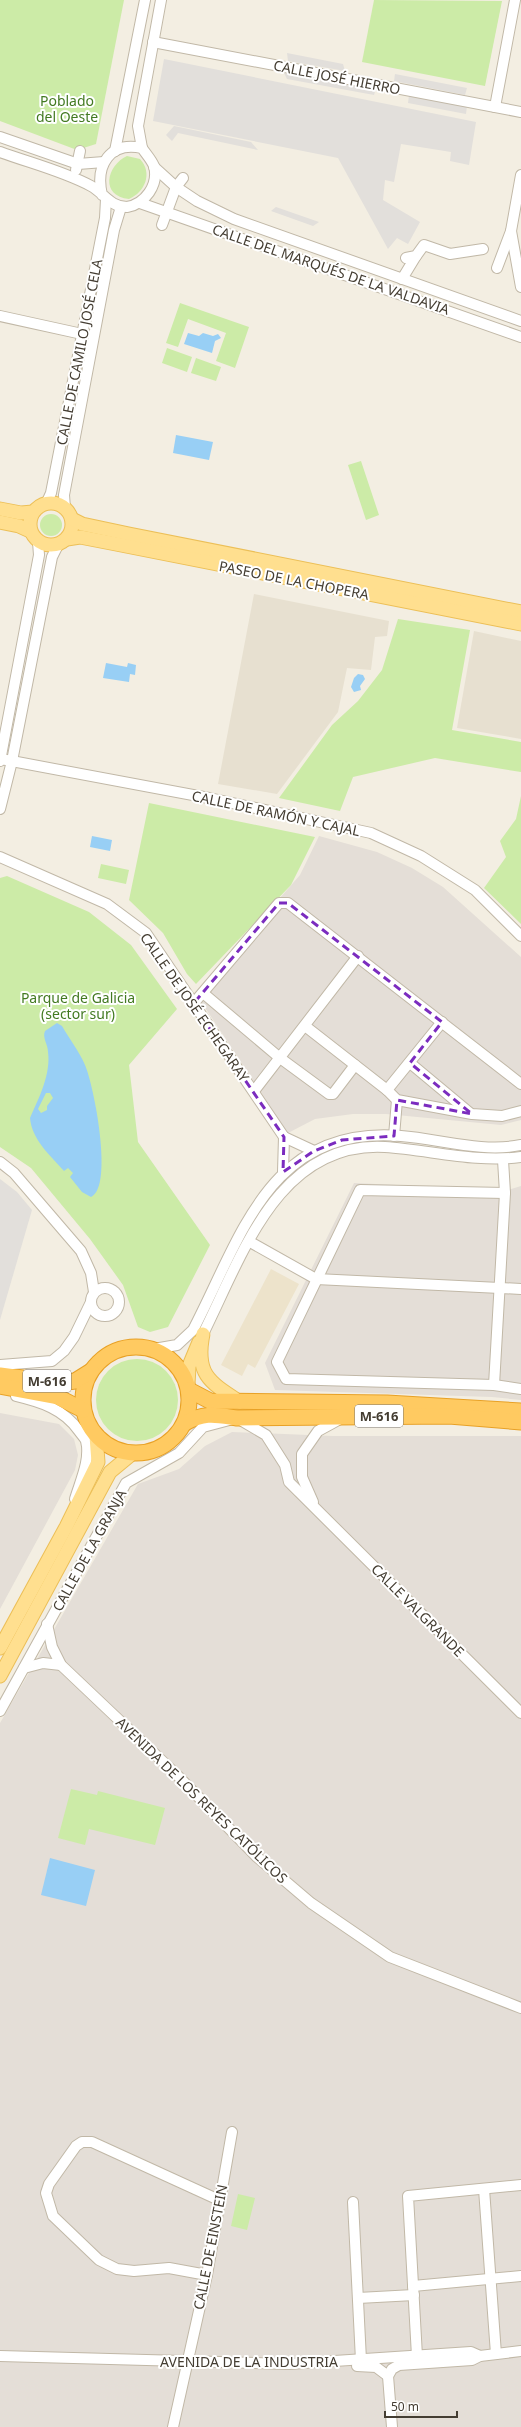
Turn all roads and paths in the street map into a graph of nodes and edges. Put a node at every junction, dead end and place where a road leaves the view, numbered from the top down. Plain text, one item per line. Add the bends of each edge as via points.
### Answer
1 (145, 0) edge
2 (161, 0) edge
3 (515, 0) edge
4 (153, 42) junction
5 (495, 107) junction
6 (521, 112) edge
7 (0, 137) edge
8 (142, 148) junction
9 (80, 151) dead end
10 (115, 151) junction
11 (0, 152) edge
12 (104, 162) junction
13 (78, 164) junction
14 (154, 167) junction
15 (521, 175) edge
16 (73, 178) junction
17 (183, 178) dead end
18 (176, 187) junction
19 (104, 197) junction
20 (140, 203) junction
21 (121, 207) junction
22 (166, 212) junction
23 (162, 226) dead end
24 (511, 231) junction
25 (484, 249) dead end
26 (497, 268) dead end
27 (402, 279) junction
28 (521, 287) edge
29 (0, 316) edge
30 (521, 321) edge
31 (82, 334) junction
32 (521, 337) edge
33 (46, 504) junction
34 (0, 509) edge
35 (33, 512) junction
36 (68, 514) junction
37 (0, 522) edge
38 (30, 531) junction
39 (38, 542) junction
40 (62, 542) junction
41 (521, 612) edge
42 (521, 624) edge
43 (0, 760) edge
44 (12, 761) junction
45 (0, 809) edge
46 (0, 857) edge
47 (521, 936) edge
48 (358, 956) junction
49 (203, 993) junction
50 (193, 1004) junction
51 (442, 1022) junction
52 (305, 1026) junction
53 (280, 1058) junction
54 (410, 1063) junction
55 (355, 1065) junction
56 (521, 1084) edge
57 (388, 1090) junction
58 (254, 1091) junction
59 (397, 1100) junction
60 (521, 1111) edge
61 (472, 1114) junction
62 (394, 1136) junction
63 (284, 1137) junction
64 (521, 1145) edge
65 (314, 1151) junction
66 (521, 1157) edge
67 (503, 1160) junction
68 (0, 1162) edge
69 (283, 1172) junction
70 (504, 1194) junction
71 (250, 1242) junction
72 (316, 1279) junction
73 (499, 1288) junction
74 (521, 1289) edge
75 (203, 1334) junction
76 (154, 1349) junction
77 (0, 1365) edge
78 (91, 1371) junction
79 (0, 1375) edge
80 (494, 1385) junction
81 (0, 1386) edge
82 (188, 1387) junction
83 (521, 1389) edge
84 (0, 1391) edge
85 (240, 1402) junction
86 (83, 1410) junction
87 (521, 1411) edge
88 (344, 1417) junction
89 (237, 1418) junction
90 (521, 1422) edge
91 (185, 1423) junction
92 (96, 1436) junction
93 (133, 1454) junction
94 (315, 1506) junction
95 (66, 1527) junction
96 (47, 1624) junction
97 (0, 1648) edge
98 (61, 1665) junction
99 (24, 1668) junction
100 (0, 1676) edge
101 (0, 1711) edge
102 (521, 1713) edge
103 (521, 2008) edge
104 (232, 2132) dead end
105 (521, 2185) edge
106 (484, 2188) junction
107 (219, 2200) junction
108 (353, 2202) dead end
109 (207, 2276) junction
110 (521, 2276) edge
111 (491, 2279) junction
112 (413, 2291) junction
113 (358, 2298) junction
114 (521, 2351) edge
115 (496, 2354) junction
116 (0, 2356) edge
117 (417, 2356) junction
118 (480, 2356) junction
119 (361, 2360) junction
120 (186, 2362) junction
121 (320, 2363) junction
122 (388, 2376) junction
123 (173, 2427) edge
124 (392, 2427) edge

1 - 10 street
2 - 4 street
3 - 5 street
4 - 5 street, CALLE JOSÉ HIERRO
4 - 8 street via 138,126
5 - 6 street, CALLE JOSÉ HIERRO
7 - 13 street
8 - 10 street via 131,145
8 - 14 street
9 - 13 street
10 - 12 street
11 - 16 street
12 - 13 street
12 - 19 street via 99,180
13 - 16 street
14 - 18 street, CALLE DEL MARQUÉS DE LA VALDAVIA
14 - 20 street via 152,188
15 - 24 street
16 - 19 street via 92,186
17 - 18 street
18 - 22 street
18 - 27 street, CALLE DEL MARQUÉS DE LA VALDAVIA via 197,201 234,219
19 - 21 street
19 - 31 street, CALLE DE CAMILO JOSÉ CELA via 104,218
20 - 21 street
20 - 22 street, CALLE DEL MARQUÉS DE LA VALDAVIA
21 - 36 street, CALLE DE CAMILO JOSÉ CELA via 114,230 64,496
22 - 23 street
22 - 32 street, CALLE DEL MARQUÉS DE LA VALDAVIA
24 - 26 street
24 - 28 street
25 - 27 street via 450,254 424,245 411,257
27 - 30 street, CALLE DEL MARQUÉS DE LA VALDAVIA
29 - 31 street
31 - 33 street, CALLE DE CAMILO JOSÉ CELA via 51,493
33 - 35 main road
33 - 36 main road via 59,505
34 - 35 main road via 21,513
35 - 38 main road via 30,518
36 - 40 main road via 72,530
36 - 41 main road, PASEO DE LA CHOPERA via 82,524
37 - 38 main road
38 - 39 main road
39 - 40 main road via 51,546
39 - 43 street via 39,554
40 - 42 main road, PASEO DE LA CHOPERA via 80,537 109,542
40 - 44 street via 52,557
43 - 44 street, CALLE DE RAMÓN Y CAJAL
44 - 45 street
44 - 47 street, CALLE DE RAMÓN Y CAJAL via 209,798 371,833 421,856 475,890
46 - 50 street, CALLE DE JOSÉ ECHEGARAY via 107,904 146,933
48 - 49 street via 288,903 283,902 279,903
48 - 51 street
48 - 52 street
49 - 50 street
49 - 53 street
50 - 58 street, CALLE DE JOSÉ ECHEGARAY
51 - 54 street
51 - 56 street
52 - 53 street
52 - 55 street
53 - 55 street via 329,1094 333,1094
53 - 58 street
54 - 57 street
54 - 61 street
55 - 57 street
57 - 59 street
58 - 63 street, CALLE DE JOSÉ ECHEGARAY
59 - 61 street
59 - 62 street
60 - 61 street via 502,1116
62 - 64 street via 488,1147
62 - 65 street via 354,1137
63 - 65 street
63 - 69 street
65 - 69 street
66 - 67 street
67 - 70 street
67 - 71 street via 383,1147 358,1148 343,1152 314,1165 285,1187 265,1213
68 - 77 street via 14,1173 81,1251 91,1273 92,1297 74,1336 64,1351 52,1361
69 - 76 street via 257,1204 193,1330 177,1345
70 - 72 street via 360,1190
70 - 73 street
71 - 72 street
71 - 75 street
72 - 73 street
72 - 80 street via 277,1362 286,1379
73 - 74 street
73 - 80 street
75 - 82 main road via 189,1366
75 - 85 main road via 199,1352 207,1378 214,1386
76 - 78 highway, M-616 via 137,1346 119,1349 103,1358
76 - 82 highway, M-616 via 169,1357 181,1370
78 - 79 highway, M-616 via 75,1381 60,1383
78 - 86 highway, M-616 via 85,1383
80 - 83 street
81 - 86 highway, M-616 via 58,1397
82 - 85 highway, M-616 via 210,1401
82 - 91 highway, M-616 via 189,1411
84 - 95 street via 60,1411 72,1421 86,1441 86,1461
85 - 87 highway, M-616 via 387,1402
86 - 92 highway, M-616
88 - 89 highway, M-616
88 - 90 highway, M-616 via 449,1416
88 - 94 street via 318,1430 302,1454 302,1477
89 - 91 highway, M-616 via 199,1416
89 - 94 street, CALLE VALGRANDE via 266,1435 285,1465 289,1482
89 - 96 street, CALLE DE LA GRANJA via 203,1427 179,1453 126,1483
91 - 93 highway, M-616 via 176,1436 164,1446 149,1452
92 - 93 highway, M-616 via 119,1451
92 - 95 main road via 98,1462
93 - 100 main road via 110,1472
94 - 102 street, CALLE VALGRANDE
95 - 97 main road
96 - 98 street, AVENIDA DE LOS REYES CATÓLICOS via 52,1647
96 - 99 street, CALLE DE LA GRANJA
98 - 99 street via 42,1663
98 - 103 street, AVENIDA DE LOS REYES CATÓLICOS via 178,1775 257,1857 311,1903 390,1957
99 - 101 street, CALLE DE LA GRANJA
104 - 107 street, CALLE DE EINSTEIN
105 - 106 street
106 - 111 street
106 - 112 street via 408,2196
107 - 109 street, CALLE DE EINSTEIN
107 - 109 street via 92,2142 82,2142 76,2146 49,2184 46,2193 53,2216 99,2260 117,2269 134,2271 169,2268
108 - 113 street
109 - 120 street, CALLE DE EINSTEIN
110 - 111 street
111 - 112 street
111 - 115 street
112 - 113 street
112 - 117 street
113 - 119 street
114 - 115 street, AVENIDA DE LA INDUSTRIA
115 - 118 street, AVENIDA DE LA INDUSTRIA
116 - 120 street, AVENIDA DE LA INDUSTRIA
117 - 118 street, AVENIDA DE LA INDUSTRIA via 471,2352
117 - 119 street, AVENIDA DE LA INDUSTRIA
118 - 122 street via 472,2360 399,2365 392,2369
119 - 121 street, AVENIDA DE LA INDUSTRIA
120 - 121 street, AVENIDA DE LA INDUSTRIA
120 - 123 street, CALLE DE EINSTEIN
121 - 122 street via 334,2366 369,2365 382,2370
122 - 124 street

